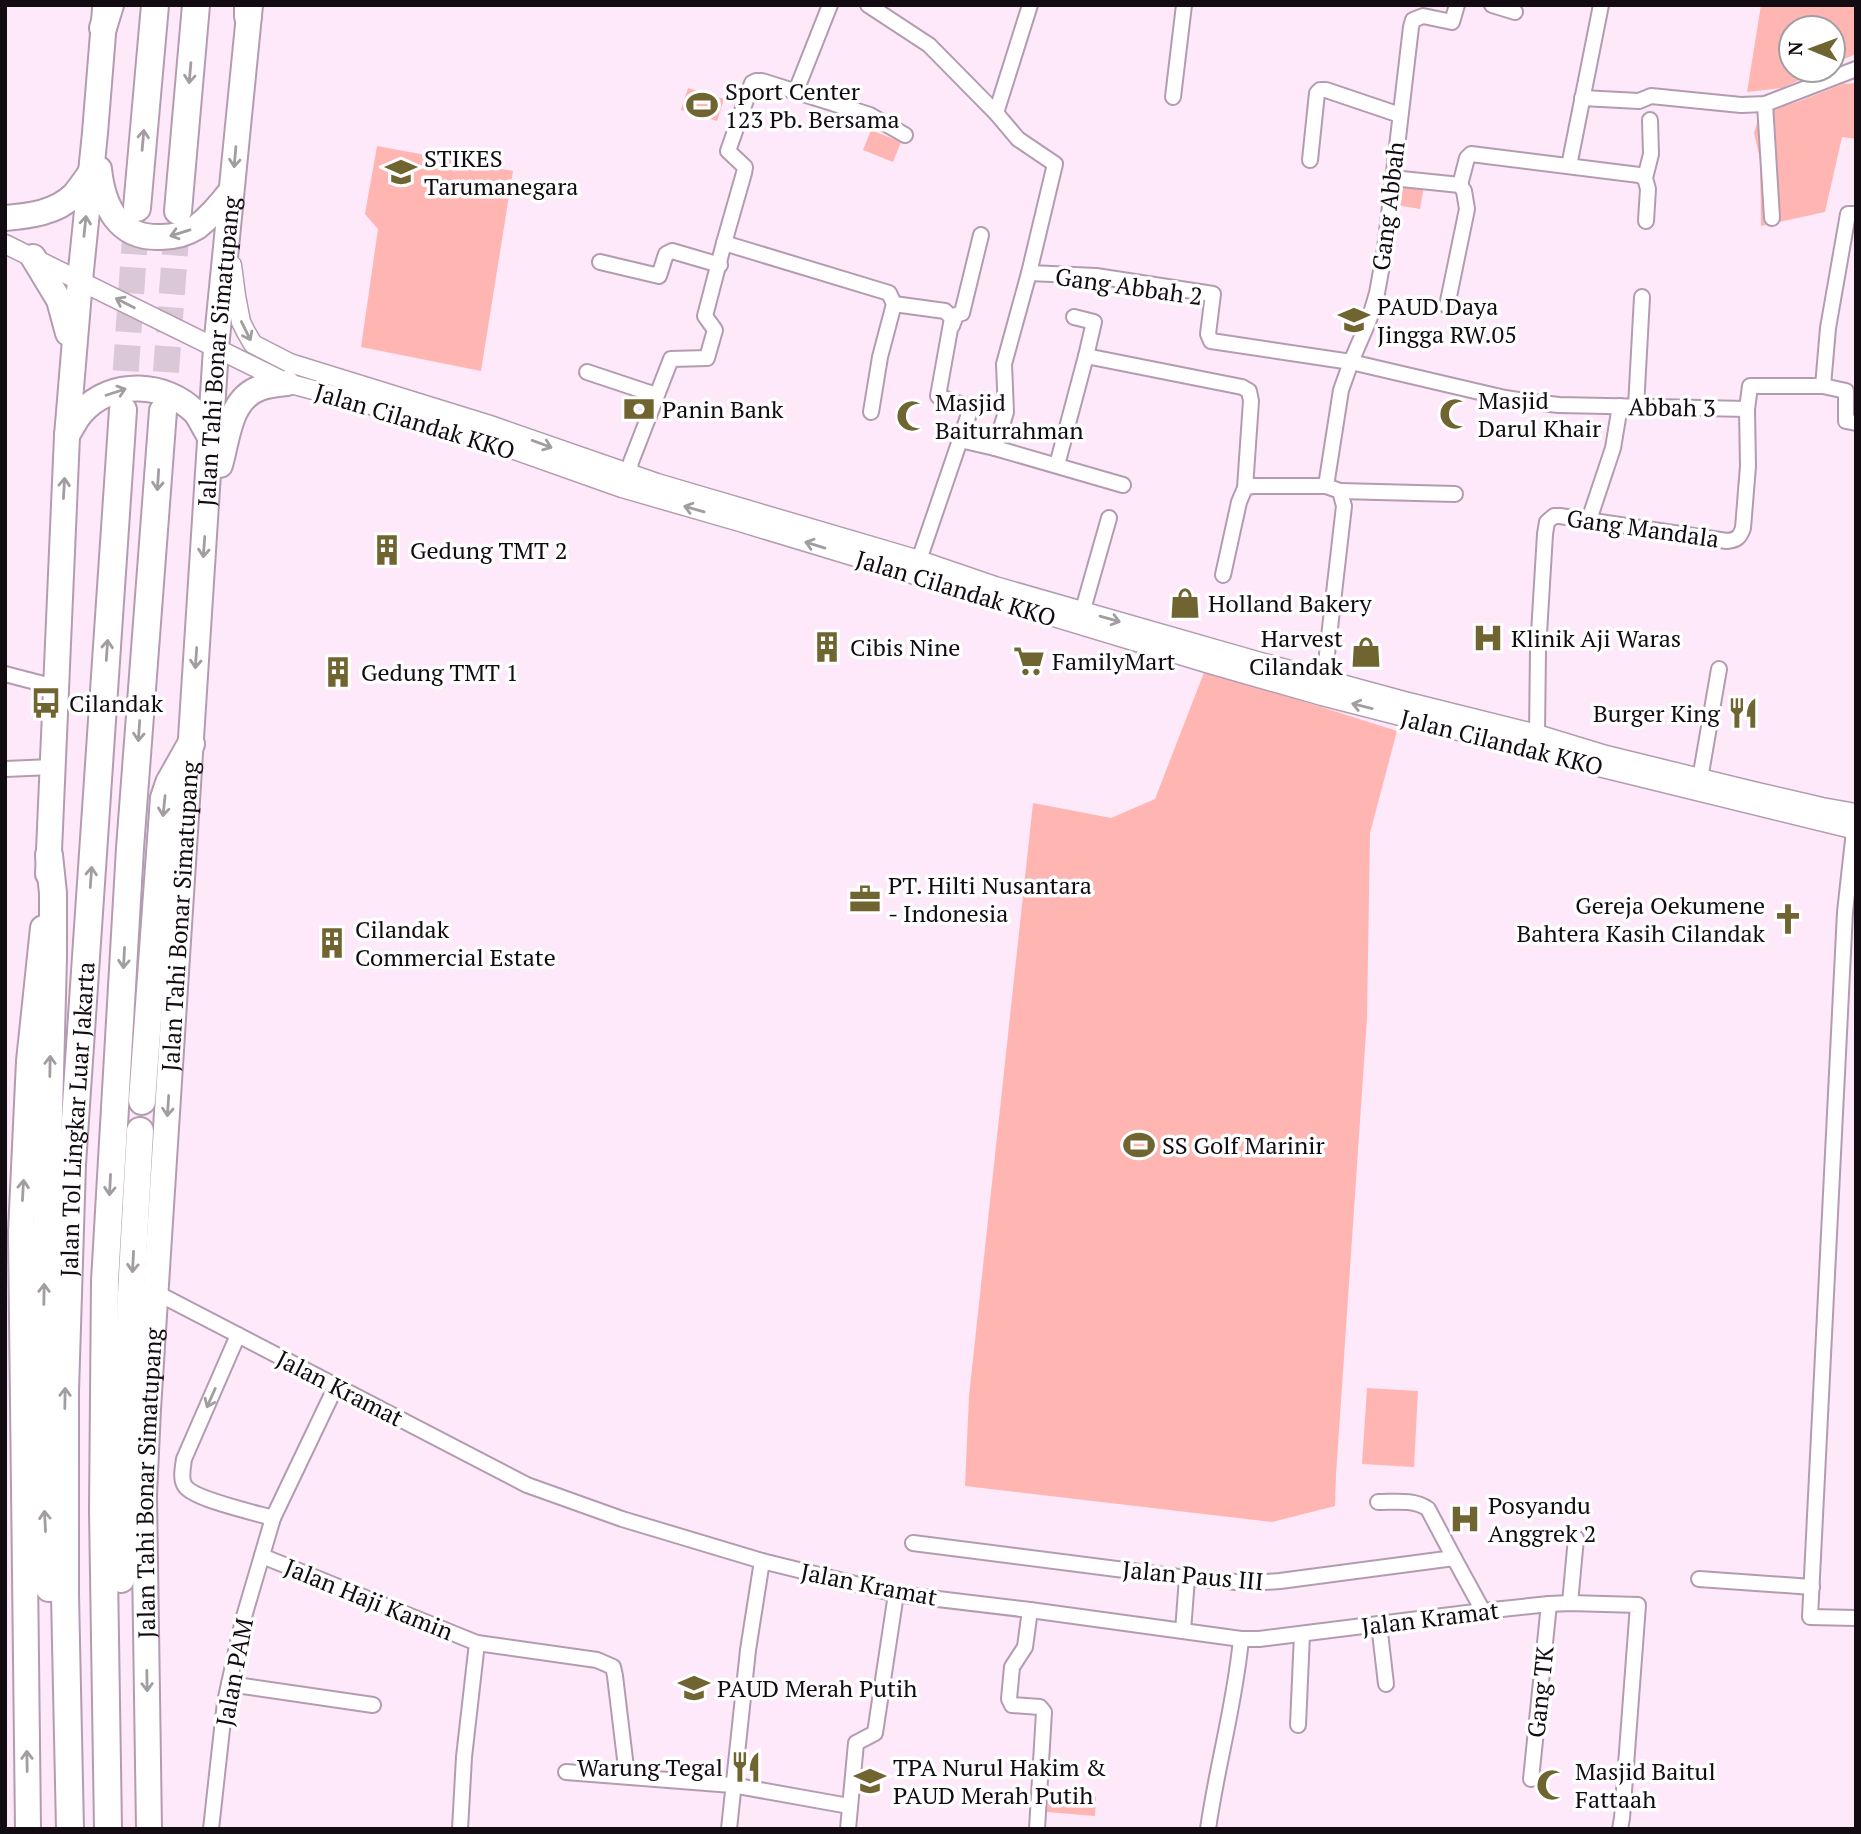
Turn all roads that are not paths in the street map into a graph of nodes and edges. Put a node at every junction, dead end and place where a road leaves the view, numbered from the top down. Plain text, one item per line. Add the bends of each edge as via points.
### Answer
1 (155, 5) edge
2 (196, 5) edge
3 (830, 5) edge
4 (868, 5) edge
5 (1030, 5) edge
6 (1184, 5) edge
7 (1457, 5) edge
8 (1492, 5) edge
9 (1601, 5) edge
10 (249, 9) edge
11 (1515, 12) dead end
12 (106, 13) edge
13 (1856, 69) edge
14 (796, 91) junction
15 (1173, 97) dead end
16 (1582, 98) junction
17 (1765, 104) junction
18 (996, 113) junction
19 (1400, 116) junction
20 (1650, 120) dead end
21 (95, 133) junction
22 (905, 135) dead end
23 (1310, 160) dead end
24 (1569, 166) junction
25 (91, 172) junction
26 (1392, 178) junction
27 (1645, 178) junction
28 (1460, 185) junction
29 (231, 191) junction
30 (137, 208) tunnel mouth
31 (178, 211) tunnel mouth
32 (1856, 214) edge
33 (229, 216) junction
34 (5, 218) edge
35 (1772, 218) dead end
36 (1646, 221) dead end
37 (981, 235) dead end
38 (724, 243) junction
39 (5, 244) edge
40 (1849, 247) edge
41 (33, 257) junction
42 (600, 262) dead end
43 (720, 265) junction
44 (1029, 273) junction
45 (79, 280) junction
46 (1642, 297) dead end
47 (894, 304) junction
48 (1447, 306) dead end
49 (1074, 317) dead end
50 (951, 327) junction
51 (216, 348) junction
52 (1086, 356) junction
53 (73, 358) junction
54 (1351, 362) junction
55 (587, 372) dead end
56 (287, 383) junction
57 (1823, 386) junction
58 (656, 395) junction
59 (1620, 406) junction
60 (1636, 407) junction
61 (1746, 409) junction
62 (123, 410) tunnel mouth
63 (163, 411) tunnel mouth
64 (871, 412) dead end
65 (1856, 423) edge
66 (66, 436) junction
67 (210, 437) junction
68 (960, 440) junction
69 (995, 448) junction
70 (577, 464) junction
71 (1057, 465) junction
72 (625, 481) junction
73 (1123, 485) dead end
74 (1245, 488) junction
75 (1333, 489) junction
76 (654, 490) junction
77 (1455, 494) dead end
78 (206, 504) junction
79 (1109, 518) dead end
80 (1589, 520) junction
81 (919, 560) junction
82 (1223, 575) dead end
83 (1081, 618) junction
84 (1718, 669) dead end
85 (5, 674) edge
86 (55, 687) junction
87 (1324, 688) junction
88 (1470, 725) junction
89 (1537, 734) junction
90 (191, 744) junction
91 (52, 767) junction
92 (5, 769) edge
93 (1700, 779) junction
94 (1855, 822) edge
95 (49, 855) junction
96 (1850, 961) edge
97 (142, 1101) dead end
98 (140, 1131) dead end
99 (13, 1231) edge
100 (155, 1292) junction
101 (238, 1335) junction
102 (336, 1386) junction
103 (1378, 1502) dead end
104 (273, 1518) junction
105 (1576, 1538) dead end
106 (913, 1544) dead end
107 (262, 1556) junction
108 (1454, 1558) junction
109 (761, 1561) junction
110 (1187, 1578) junction
111 (1699, 1579) dead end
112 (1812, 1587) junction
113 (896, 1594) junction
114 (1570, 1603) junction
115 (1549, 1604) junction
116 (1030, 1610) junction
117 (1483, 1611) junction
118 (1856, 1618) edge
119 (1379, 1624) junction
120 (1183, 1631) junction
121 (1302, 1634) junction
122 (1241, 1639) junction
123 (477, 1643) junction
124 (229, 1684) junction
125 (1386, 1684) dead end
126 (373, 1705) dead end
127 (1298, 1725) dead end
128 (566, 1772) dead end
129 (627, 1776) junction
130 (1531, 1779) dead end
131 (732, 1785) junction
132 (849, 1806) junction
133 (70, 1819) edge
134 (28, 1829) edge
135 (108, 1829) edge
136 (117, 1829) edge
137 (149, 1829) edge
138 (211, 1829) edge
139 (460, 1829) edge
140 (729, 1829) edge
141 (848, 1829) edge
142 (1037, 1829) edge
143 (1208, 1829) edge
144 (1620, 1829) edge

30 -> 1 highway
2 -> 31 highway
3 - 14 street
4 - 18 street via 929,45
5 - 18 street
6 - 15 street
7 - 19 street, Gang Abbah via 1452,22 1423,16 1413,20
8 - 11 street
9 - 16 street
10 -> 29 highway, Jalan Tahi Bonar Simatupang
12 - 21 highway
13 - 17 street
14 - 22 street via 870,115
14 - 38 street via 752,83 728,151 745,167
16 - 17 street via 1639,101 1651,96
16 - 24 street
17 - 35 street
18 - 44 street via 1018,139 1055,164
19 - 23 street via 1321,90
19 - 26 street, Gang Abbah
20 - 27 street via 1651,154
21 - 25 highway
29 -> 21 highway via 196,228 176,237 151,238 129,230 107,206
24 - 27 street
24 - 28 street via 1471,154
25 - 34 highway via 57,208
45 -> 25 highway
26 - 28 street
26 - 54 street, Gang Abbah via 1377,293
27 - 36 street
28 - 48 street via 1467,209
29 - 33 highway, Jalan Tahi Bonar Simatupang
32 - 40 street via 1848,214
33 - 51 highway, Jalan Tahi Bonar Simatupang
33 -> 70 street, Jalan Cilandak KKO via 236,296 241,322 253,344 290,363 487,424
37 - 50 street via 962,313
38 - 43 street
38 - 47 street via 889,293
39 - 41 street, Jalan Cilandak KKO
40 - 57 street via 1828,328
41 - 45 street, Jalan Cilandak KKO
41 - 53 highway via 64,312
42 - 43 street via 659,276 666,254 672,251
43 - 58 street via 705,316 715,330 707,358 671,359
44 - 54 street, Gang Abbah 2 via 1096,276 1213,294 1211,341
44 - 69 street via 1004,364 1006,412
51 -> 45 street, Jalan Cilandak KKO
45 - 53 highway
46 - 60 street
47 - 50 street via 945,311 952,318
47 - 64 street
49 - 52 street via 1094,322
50 - 68 street via 938,396 971,408
51 - 56 street, Jalan Cilandak KKO
51 - 67 highway, Jalan Tahi Bonar Simatupang
52 - 71 street
52 - 74 street via 1249,391
53 - 66 highway
54 - 59 street, Abbah 3 via 1505,398
54 - 75 street, Gang Abbah via 1341,390
55 - 58 street
56 - 70 street, Jalan Cilandak KKO
56 - 78 highway via 259,388 237,408
57 - 61 street via 1750,386
57 - 65 street via 1846,391 1846,421
58 - 72 street
59 - 60 street, Abbah 3
59 - 80 street via 1613,448
60 - 61 street, Abbah 3
61 - 80 street, Gang Mandala via 1744,528 1736,540
133 -> 62 highway, Jalan Tol Lingkar Luar Jakarta via 65,1431 72,1164
63 -> 135 highway, Jalan Tol Lingkar Luar Jakarta via 130,848 105,1281
66 -> 67 highway via 82,412 103,396 127,388 153,389 177,398 197,415
86 -> 66 highway
67 - 78 highway, Jalan Tahi Bonar Simatupang
68 - 69 street
68 - 81 street
69 - 71 street
70 - 72 street, Jalan Cilandak KKO
71 - 73 street
72 - 76 street, Jalan Cilandak KKO
74 - 75 street
74 - 82 street
75 - 77 street
75 - 87 street, Gang Abbah via 1344,506
76 - 81 street, Jalan Cilandak KKO
83 -> 76 street, Jalan Cilandak KKO
78 -> 90 highway, Jalan Tahi Bonar Simatupang
79 - 83 street
80 - 89 street, Gang Mandala via 1554,516 1547,522
81 - 83 street, Jalan Cilandak KKO
83 - 87 street, Jalan Cilandak KKO
84 - 93 street
85 - 86 street
86 - 91 highway
87 - 88 street, Jalan Cilandak KKO
88 - 89 street, Jalan Cilandak KKO
88 - 94 street, Jalan Cilandak KKO via 1603,768
89 - 93 street, Jalan Cilandak KKO
90 -> 97 highway via 164,798
90 -> 100 highway, Jalan Tahi Bonar Simatupang
91 - 92 street
91 - 95 highway
93 - 94 street, Jalan Cilandak KKO via 1822,807
94 - 96 street via 1845,912
99 -> 95 highway
133 -> 95 highway via 59,1760 42,1468 53,957
96 - 112 street
98 -> 136 highway via 120,1600
134 -> 99 highway
100 - 101 street, Jalan Kramat
100 -> 137 highway, Jalan Tahi Bonar Simatupang via 144,1495
101 - 102 street, Jalan Kramat
101 -> 104 street via 184,1459 184,1485 194,1494
102 - 104 street, Jalan PAM
102 - 109 street, Jalan Kramat via 527,1485
103 - 108 street via 1422,1504
104 - 107 street, Jalan PAM
105 - 114 street
106 - 110 street, Jalan Paus III
107 - 123 street, Jalan Haji Kamin
107 - 124 street, Jalan PAM
108 - 110 street, Jalan Paus III via 1280,1581
108 - 117 street
109 - 113 street, Jalan Kramat
109 - 131 street
110 - 120 street
111 - 112 street
112 - 118 street via 1810,1617
113 - 116 street, Jalan Kramat
113 - 132 street via 875,1733 856,1743
114 - 115 street, Jalan Kramat
114 - 144 street, Jalan Kramat via 1638,1605
115 - 117 street, Jalan Kramat
115 - 130 street, Gang TK
116 - 120 street, Jalan Kramat
116 - 142 street via 1025,1647 1012,1667 1009,1699 1012,1705 1040,1707 1044,1712
117 - 119 street, Jalan Kramat
119 - 121 street, Jalan Kramat
119 - 125 street
120 - 122 street, Jalan Kramat
121 - 122 street, Jalan Kramat
121 - 127 street
122 - 143 street via 1233,1706
123 - 129 street, Jalan Haji Kamin via 597,1660 613,1667
123 - 139 street
124 - 126 street
124 - 138 street, Jalan PAM
128 - 129 street
129 - 131 street
131 - 132 street
131 - 140 street
132 - 141 street

